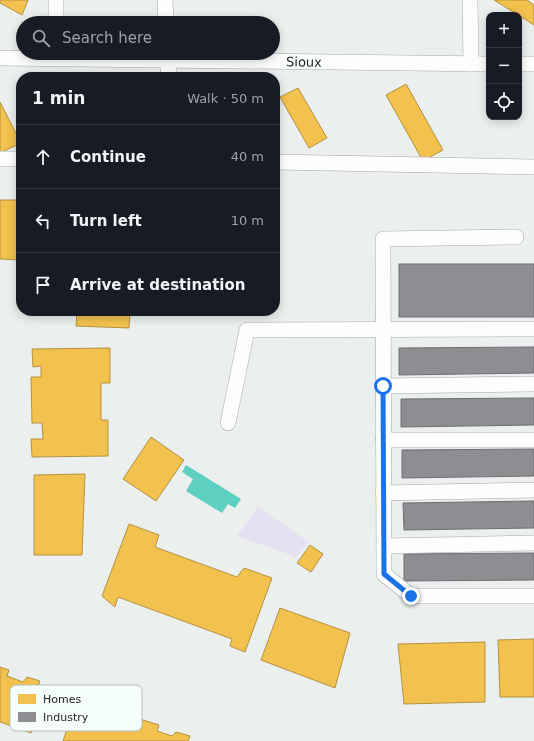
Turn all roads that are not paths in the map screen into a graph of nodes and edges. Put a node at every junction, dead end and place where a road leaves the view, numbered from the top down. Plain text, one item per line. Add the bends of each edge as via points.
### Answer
1 (56, 0) edge
2 (165, 0) edge
3 (470, 0) edge
4 (56, 16) edge
5 (166, 16) edge
6 (16, 57) edge
7 (0, 58) edge
8 (167, 60) edge
9 (280, 60) edge
10 (471, 64) junction
11 (486, 64) edge
12 (522, 64) edge
13 (534, 64) edge
14 (168, 72) edge
15 (0, 159) edge
16 (16, 160) edge
17 (280, 162) edge
18 (534, 167) edge
19 (516, 237) dead end
20 (534, 329) edge
21 (383, 330) junction
22 (534, 384) edge
23 (383, 386) junction
24 (228, 423) dead end
25 (383, 440) junction
26 (534, 440) edge
27 (534, 490) edge
28 (383, 493) junction
29 (534, 544) edge
30 (384, 546) junction
31 (534, 596) edge

1 - 4 lane
2 - 5 lane
3 - 10 lane
6 - 7 lane, Sioux
8 - 14 lane
9 - 10 lane, Sioux
10 - 11 lane, Sioux
12 - 13 lane
15 - 16 lane
17 - 18 lane
19 - 21 lane via 383,239
20 - 21 lane
21 - 23 lane
21 - 24 lane via 247,330
22 - 23 lane
23 - 25 lane
25 - 26 lane
25 - 28 lane
27 - 28 lane
28 - 30 lane
29 - 30 lane
30 - 31 lane via 384,574 411,596

